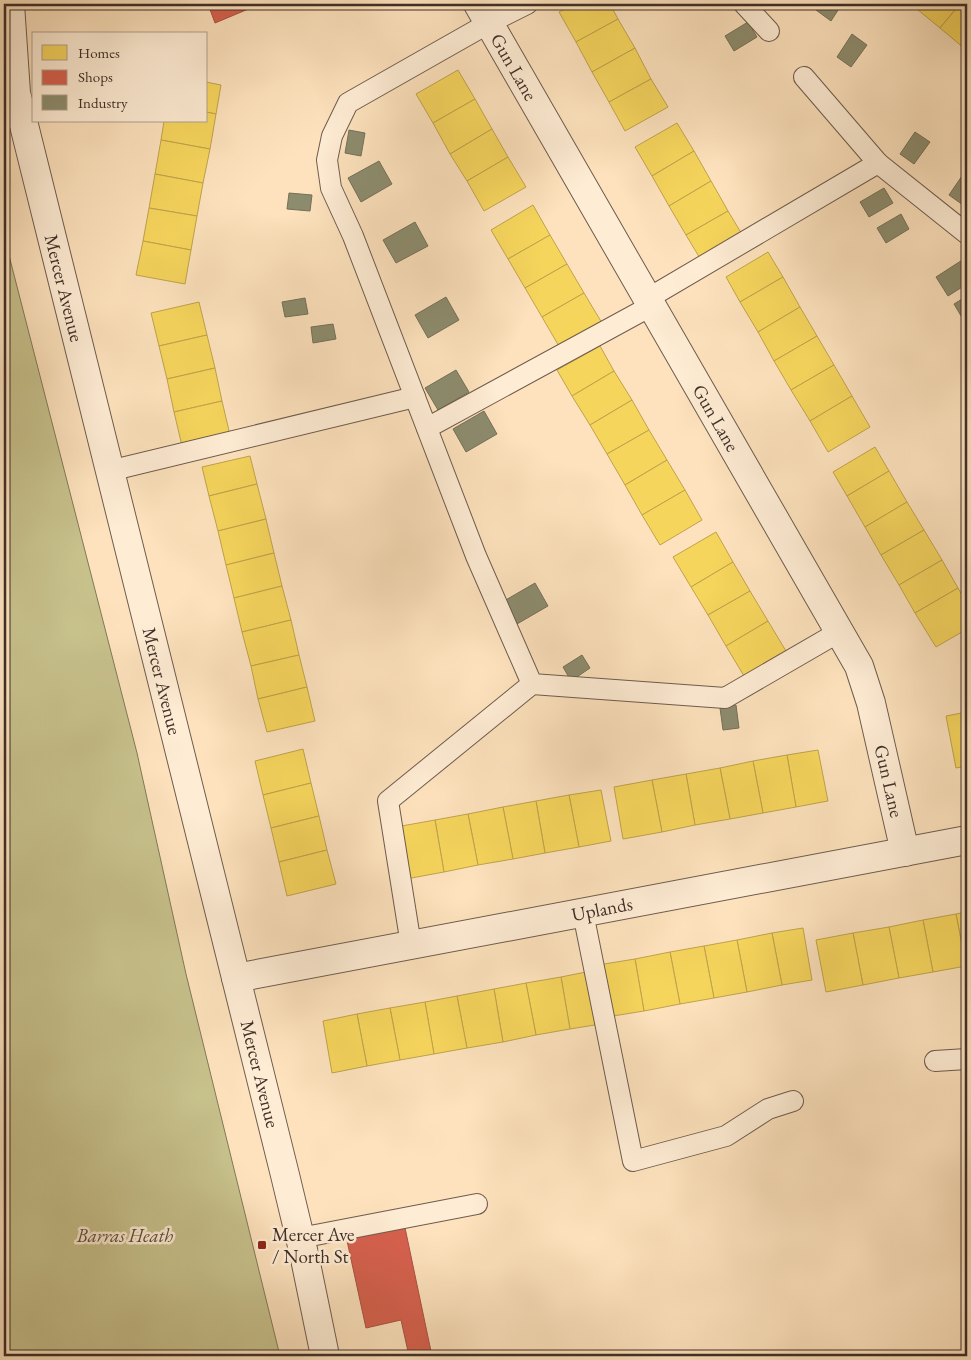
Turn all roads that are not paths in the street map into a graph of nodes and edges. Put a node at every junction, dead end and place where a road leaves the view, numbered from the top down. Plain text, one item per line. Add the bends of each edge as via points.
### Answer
1 (10, 4) edge
2 (527, 4) edge
3 (744, 4) edge
4 (483, 13) edge
5 (769, 31) dead end
6 (804, 77) dead end
7 (878, 163) junction
8 (967, 234) edge
9 (649, 303) junction
10 (415, 396) junction
11 (427, 428) junction
12 (109, 471) junction
13 (839, 632) junction
14 (532, 684) junction
15 (967, 840) edge
16 (905, 852) junction
17 (583, 913) junction
18 (411, 945) junction
19 (236, 978) junction
20 (967, 1059) edge
21 (935, 1061) dead end
22 (793, 1101) dead end
23 (477, 1204) dead end
24 (300, 1238) junction
25 (325, 1356) edge

1 - 12 street, Mercer Avenue via 16,93
2 - 4 lane
3 - 5 lane
4 - 9 street, Gun Lane
4 - 10 lane via 348,103 332,136 327,160 331,188
6 - 7 lane
7 - 8 lane
7 - 9 lane
9 - 11 lane
9 - 13 street, Gun Lane
10 - 11 lane
10 - 12 lane
11 - 14 lane via 476,556
12 - 19 street, Mercer Avenue
13 - 14 lane via 725,698
13 - 16 street, Gun Lane via 865,682
14 - 18 lane via 388,801
15 - 16 street, Uplands
16 - 17 street, Uplands
17 - 18 street, Uplands
17 - 22 lane via 633,1161 726,1136 768,1109
18 - 19 street, Uplands
19 - 24 street, Mercer Avenue
20 - 21 lane
23 - 24 lane
24 - 25 street, Mercer Avenue

